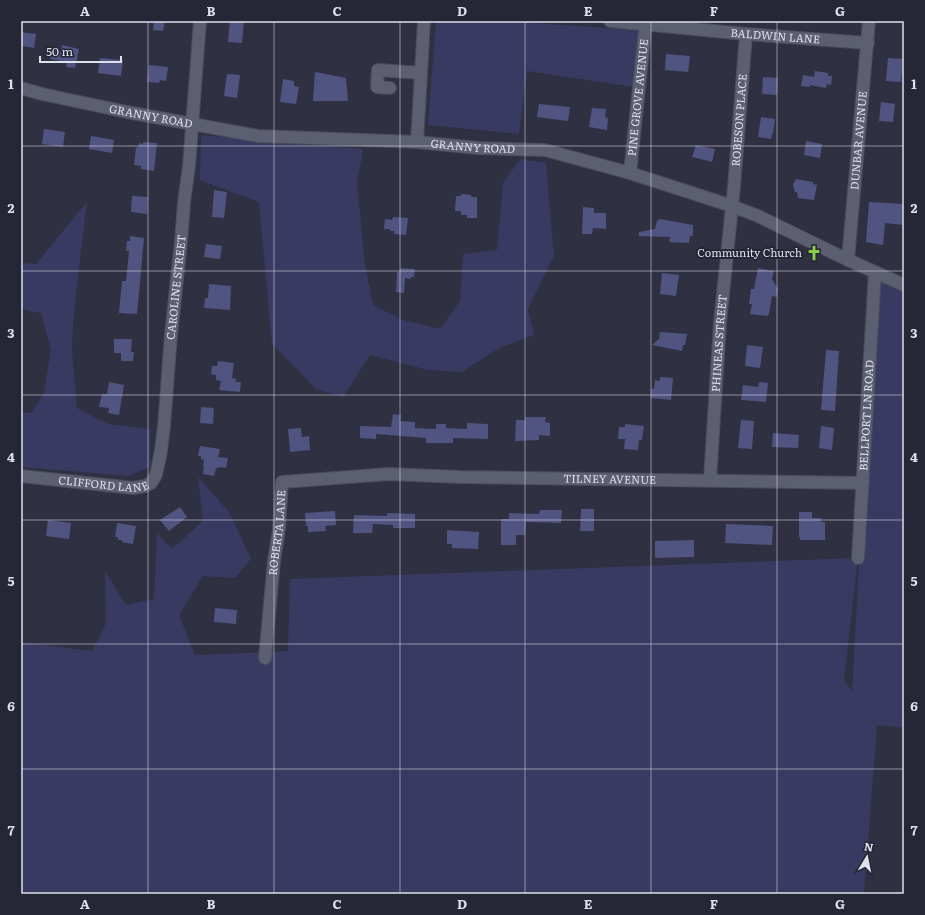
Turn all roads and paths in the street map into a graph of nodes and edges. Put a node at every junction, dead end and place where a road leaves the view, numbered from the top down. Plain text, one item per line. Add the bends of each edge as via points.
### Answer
1 (200, 21) edge
2 (424, 21) edge
3 (610, 21) edge
4 (869, 21) edge
5 (646, 23) edge
6 (746, 34) junction
7 (868, 43) junction
8 (421, 73) junction
9 (21, 88) edge
10 (390, 88) dead end
11 (192, 124) junction
12 (417, 142) junction
13 (630, 173) junction
14 (732, 206) junction
15 (848, 260) junction
16 (875, 272) junction
17 (904, 285) edge
18 (161, 451) joint
19 (21, 476) edge
20 (356, 477) joint
21 (710, 480) junction
22 (863, 482) junction
23 (858, 558) dead end
24 (266, 658) dead end

1 - 11 street, CAROLINE STREET
2 - 8 street
3 - 5 street, BALDWIN LANE
4 - 7 street, DUNBAR AVENUE
5 - 6 street, BALDWIN LANE
5 - 13 street, PINE GROVE AVENUE
6 - 7 street, BALDWIN LANE
6 - 14 street, ROBESON PLACE
7 - 15 street, DUNBAR AVENUE
8 - 10 street via 378,70 377,87
8 - 12 street
9 - 11 street, GRANNY ROAD
11 - 12 street, GRANNY ROAD via 258,136
11 - 18 street, CAROLINE STREET
12 - 13 street, GRANNY ROAD via 478,148 545,150
13 - 14 street, GRANNY ROAD
14 - 15 street, GRANNY ROAD
14 - 21 street, PHINEAS STREET via 720,323
15 - 16 street, GRANNY ROAD
16 - 17 street, GRANNY ROAD
16 - 22 street, BELLPORT LN ROAD
18 - 19 street, CLIFFORD LANE via 156,475 151,483 145,486 133,488
20 - 21 street, TILNEY AVENUE via 389,474
20 - 24 street, ROBERTA LANE via 282,482
21 - 22 street, TILNEY AVENUE
22 - 23 street, BELLPORT LN ROAD

